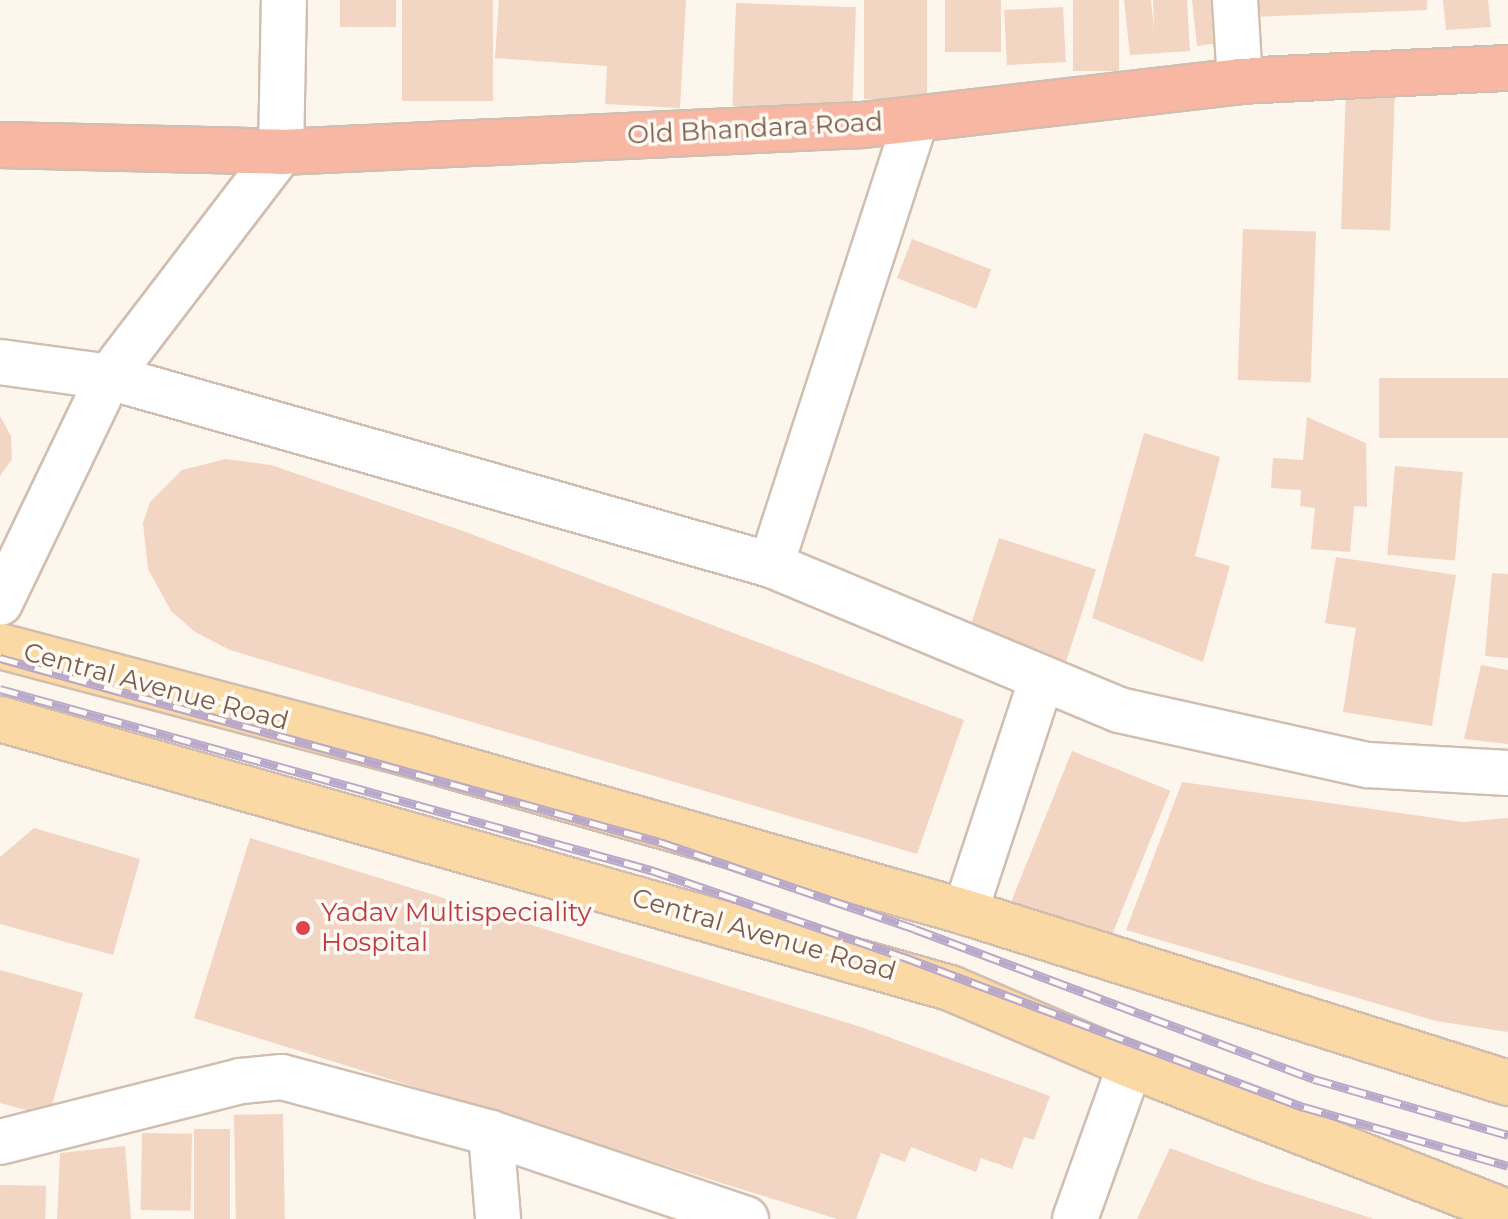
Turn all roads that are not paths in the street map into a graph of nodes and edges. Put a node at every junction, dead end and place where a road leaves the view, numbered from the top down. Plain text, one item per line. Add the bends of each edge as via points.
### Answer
1 (284, 0) edge
2 (1235, 0) edge
3 (1508, 68) edge
4 (1240, 81) junction
5 (915, 121) junction
6 (0, 145) edge
7 (281, 152) junction
8 (0, 362) edge
9 (109, 377) junction
10 (771, 565) junction
11 (0, 603) edge
12 (0, 646) edge
13 (1041, 681) junction
14 (0, 719) edge
15 (1508, 773) edge
16 (965, 912) junction
17 (1130, 1065) junction
18 (1508, 1083) edge
19 (491, 1133) junction
20 (0, 1142) edge
21 (1503, 1213) edge
22 (498, 1219) edge
23 (746, 1219) edge
24 (1075, 1219) edge

1 - 7 street
2 - 4 street
3 - 4 highway, Old Bhandara Road
4 - 5 highway, Old Bhandara Road
5 - 7 highway, Old Bhandara Road
5 - 10 street
6 - 7 highway, Old Bhandara Road
7 - 9 street
8 - 9 street
9 - 10 street
9 - 11 street
10 - 13 street
12 - 16 main road, Central Avenue Road via 423,758
13 - 15 street via 1119,710 1368,765
13 - 16 street
14 - 17 main road, Central Avenue Road via 950,988
16 - 18 main road, Central Avenue Road
17 - 21 main road, Central Avenue Road
17 - 24 street
19 - 20 street via 282,1077 241,1081
19 - 22 street
19 - 23 street

